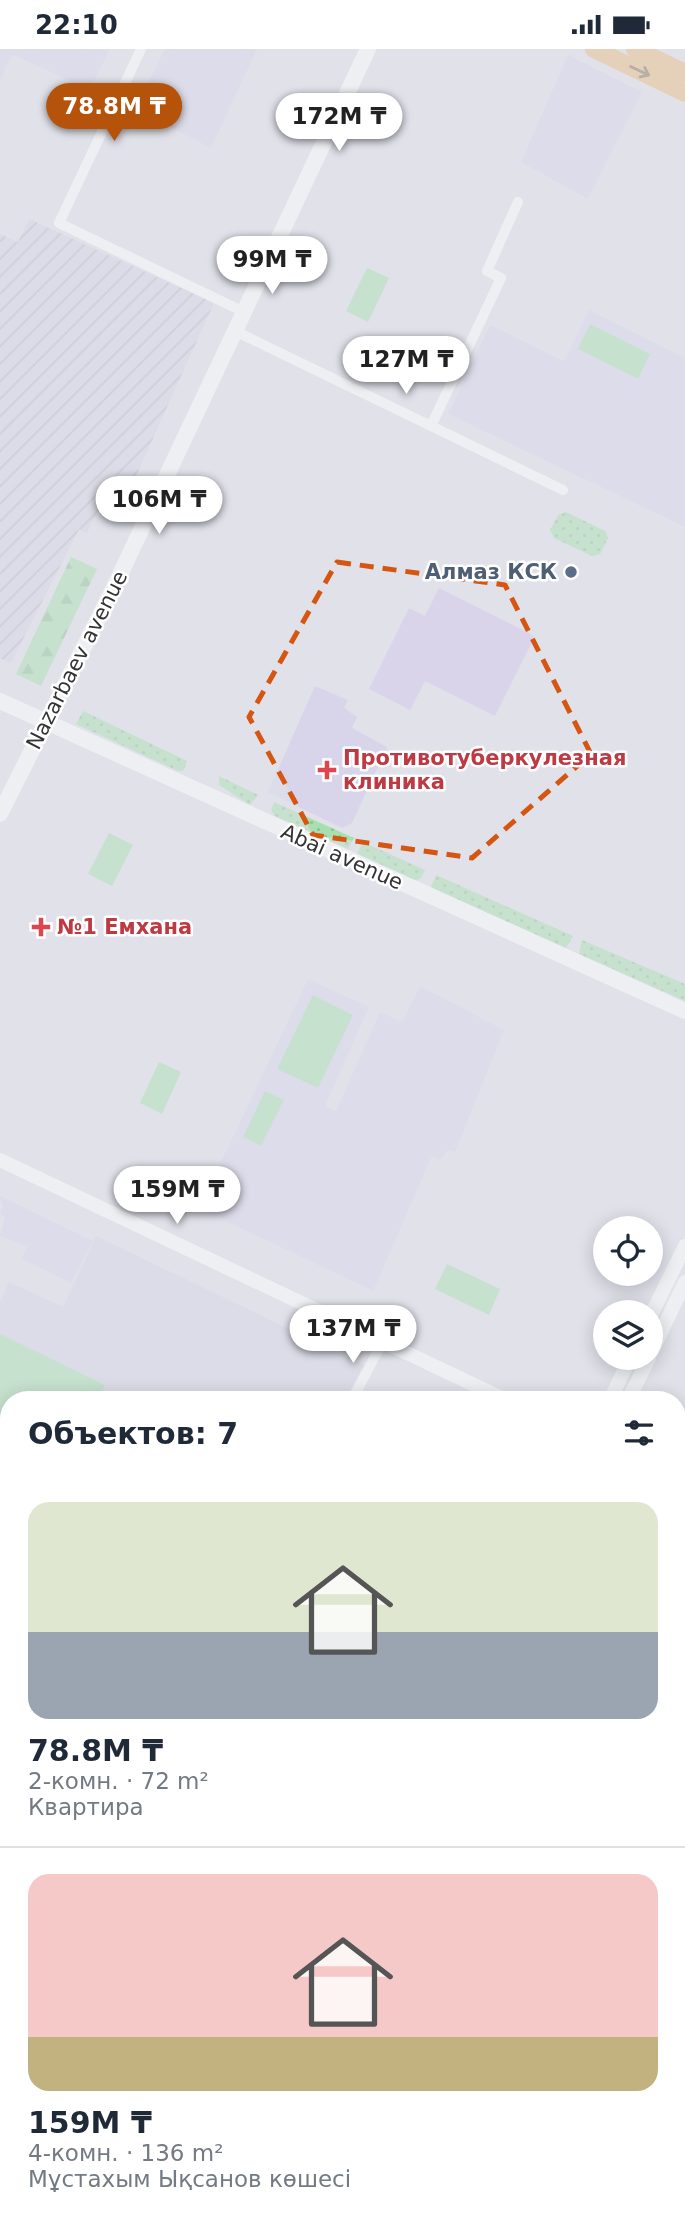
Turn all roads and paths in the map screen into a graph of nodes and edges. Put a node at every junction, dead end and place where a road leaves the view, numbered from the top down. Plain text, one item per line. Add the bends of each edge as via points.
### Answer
1 (141, 49) edge
2 (368, 49) edge
3 (594, 49) edge
4 (635, 49) edge
5 (685, 73) edge
6 (685, 93) edge
7 (518, 202) dead end
8 (244, 312) junction
9 (235, 331) junction
10 (431, 426) junction
11 (563, 489) dead end
12 (0, 701) edge
13 (45, 723) junction
14 (0, 814) edge
15 (685, 1011) edge
16 (0, 1160) edge
17 (685, 1246) edge
18 (685, 1282) edge
19 (658, 1300) edge
20 (663, 1328) edge
21 (382, 1343) junction
22 (624, 1370) edge
23 (643, 1370) edge
24 (357, 1391) edge
25 (486, 1391) edge
26 (614, 1391) edge
27 (632, 1391) edge

1 - 8 street via 59,223
2 - 8 main road, Nazarbaev avenue
3 -> 6 main road
4 - 5 main road
7 - 10 street via 487,271 502,278
8 - 9 main road, Nazarbaev avenue
9 - 10 street
9 - 13 main road, Nazarbaev avenue
10 - 11 street
12 - 13 main road, Abai avenue
13 - 14 main road, Nazarbaev avenue
13 - 15 main road, Abai avenue
16 - 21 street
17 - 19 street
18 - 20 street
21 - 24 street
21 - 25 street
22 - 26 street
23 - 27 street

